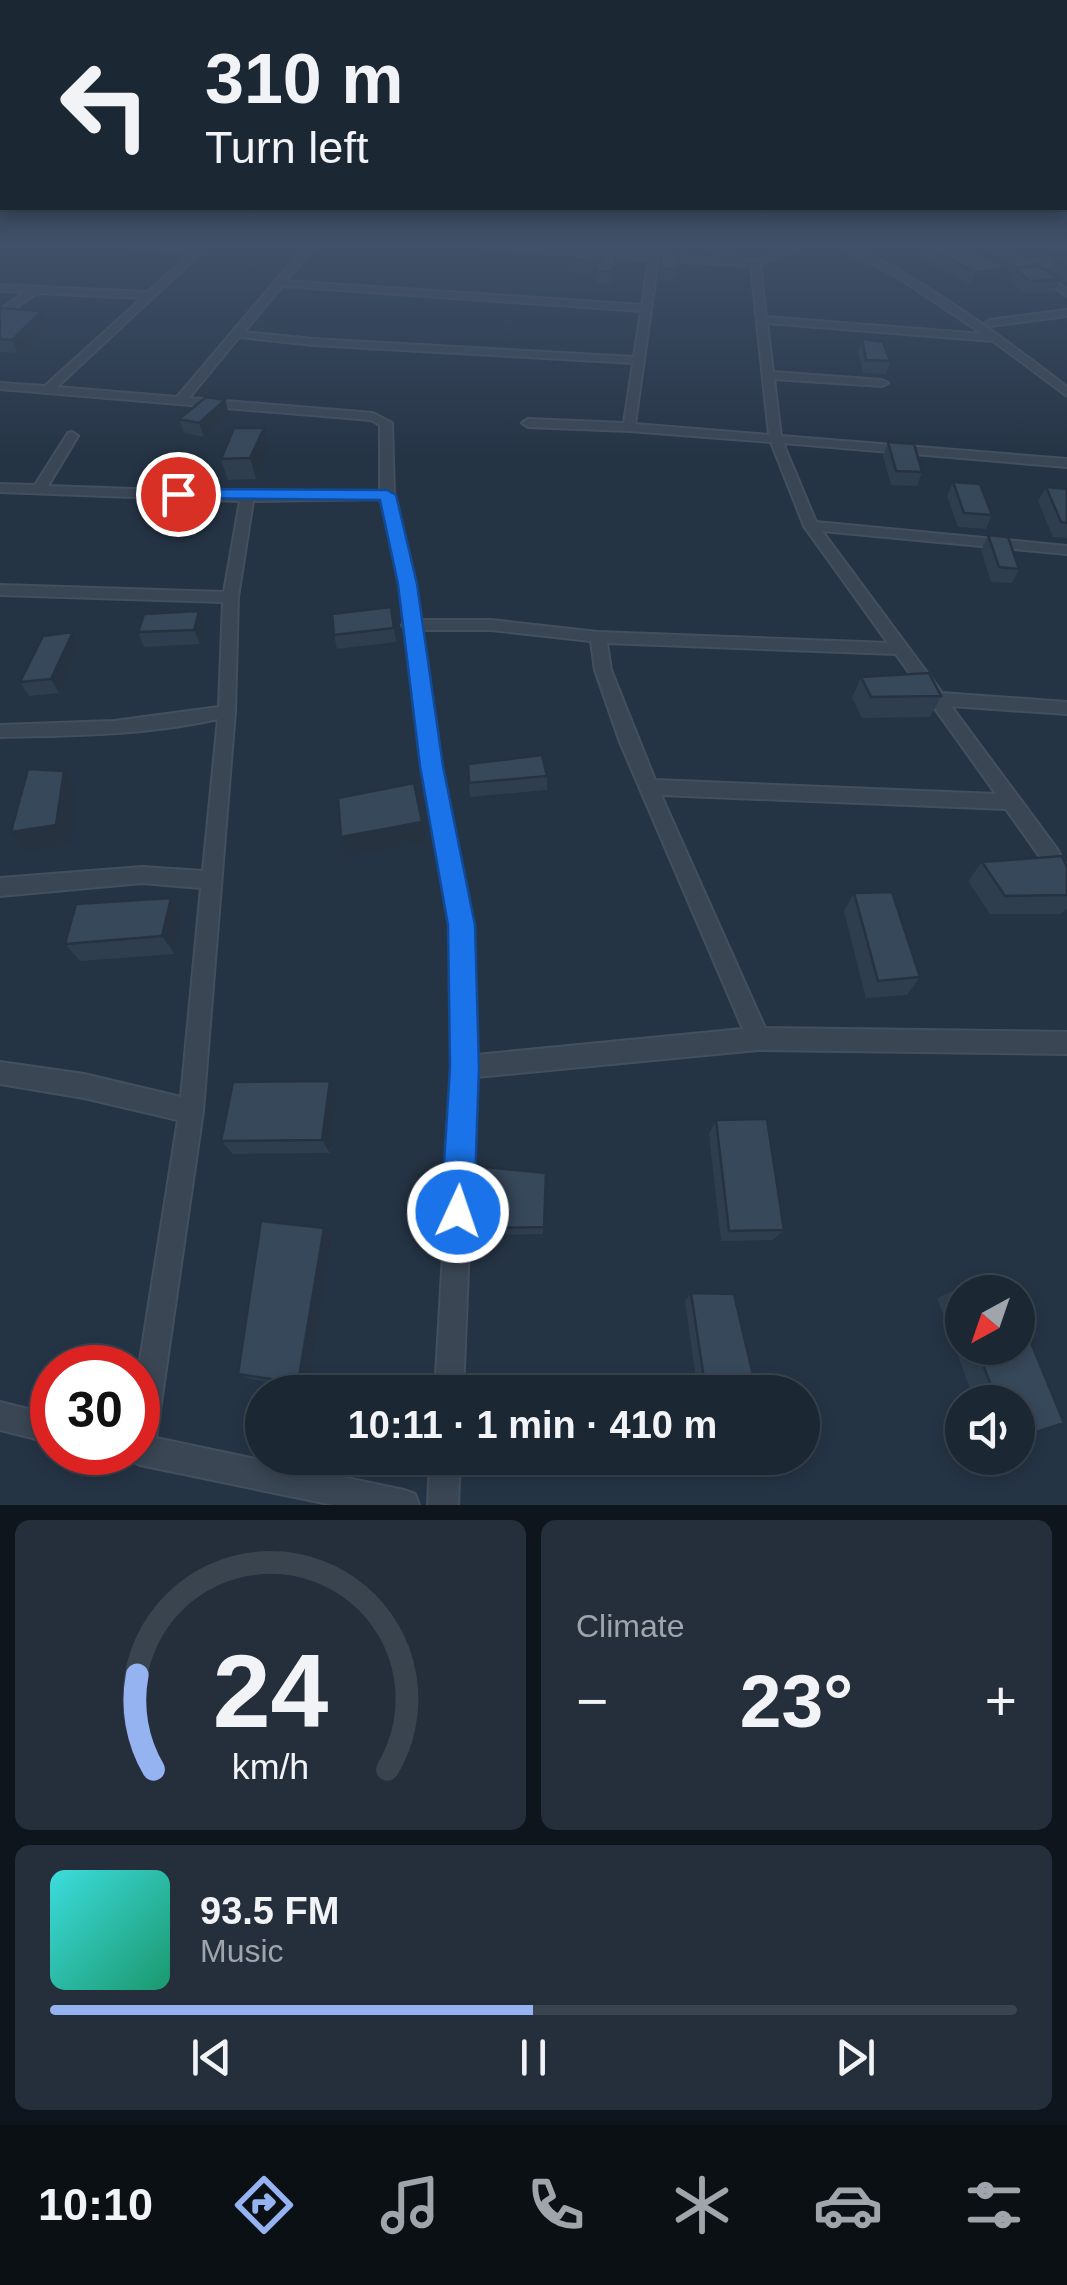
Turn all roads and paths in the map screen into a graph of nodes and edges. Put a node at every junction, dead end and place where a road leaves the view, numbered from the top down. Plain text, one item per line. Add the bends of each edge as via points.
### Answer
1 (128, 315) edge
2 (253, 315) edge
3 (643, 315) edge
4 (761, 315) edge
5 (964, 315) edge
6 (978, 315) edge
7 (1050, 315) edge
8 (762, 320) junction
9 (990, 323) junction
10 (238, 334) junction
11 (998, 338) junction
12 (638, 360) junction
13 (768, 375) junction
14 (1067, 382) edge
15 (882, 384) dead end
16 (0, 386) edge
17 (48, 389) junction
18 (1067, 392) edge
19 (181, 400) junction
20 (528, 424) dead end
21 (628, 427) junction
22 (72, 436) dead end
23 (775, 438) junction
24 (1067, 464) edge
25 (0, 488) edge
26 (40, 490) junction
27 (387, 495) junction
28 (247, 496) junction
29 (810, 526) junction
30 (1067, 550) edge
31 (0, 590) edge
32 (231, 597) junction
33 (410, 625) junction
34 (598, 637) junction
35 (901, 648) junction
36 (937, 699) junction
37 (1067, 708) edge
38 (227, 711) junction
39 (0, 732) edge
40 (649, 786) junction
41 (1012, 802) junction
42 (1059, 856) edge
43 (210, 880) junction
44 (1067, 886) edge
45 (0, 888) edge
46 (758, 1038) junction
47 (1067, 1043) edge
48 (464, 1067) junction
49 (0, 1073) edge
50 (191, 1111) junction
51 (155, 1345) edge
52 (450, 1375) edge
53 (0, 1416) edge
54 (30, 1424) edge
55 (160, 1454) edge
56 (445, 1475) edge
57 (396, 1505) edge
58 (404, 1505) edge
59 (443, 1505) edge

1 - 17 street
2 - 10 street
3 - 12 street
4 - 8 street
5 - 11 street
6 - 9 street
7 - 9 street
8 - 11 street
8 - 13 street
9 - 14 street
10 - 12 street
10 - 19 street
11 - 18 street
12 - 21 street
13 - 15 street
13 - 23 street
16 - 17 street
17 - 19 street
19 - 27 street via 382,419
20 - 21 street
21 - 23 street
22 - 26 street
23 - 24 street
23 - 29 street
25 - 26 street
26 - 28 street
27 - 28 street
27 - 33 street
28 - 32 street
29 - 30 street
29 - 35 street
31 - 32 street
32 - 38 street
33 - 34 street via 491,624
33 - 48 street via 462,925
34 - 35 street
34 - 40 street via 603,670
35 - 36 street
36 - 37 street
36 - 41 street
38 - 39 street via 105,730
38 - 43 street
40 - 41 street
40 - 46 street
41 - 42 street
42 - 44 street
43 - 45 street via 142,875
43 - 50 street
46 - 47 street
46 - 48 street
48 - 52 street
49 - 50 street
50 - 51 street
53 - 54 street
55 - 57 street
56 - 59 street
57 - 58 street

